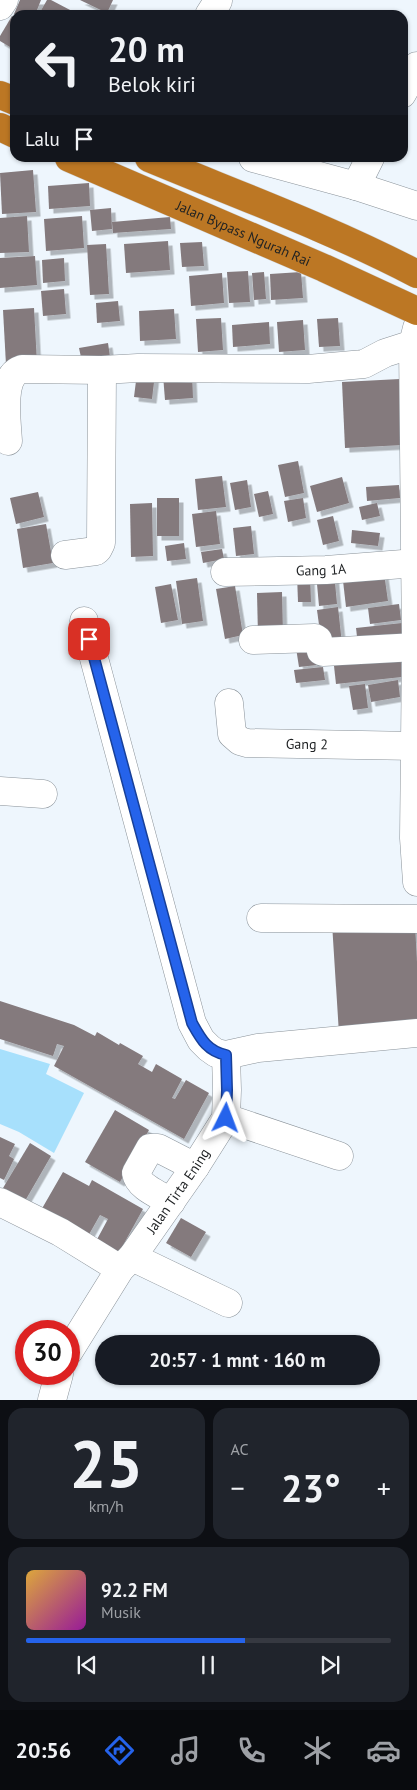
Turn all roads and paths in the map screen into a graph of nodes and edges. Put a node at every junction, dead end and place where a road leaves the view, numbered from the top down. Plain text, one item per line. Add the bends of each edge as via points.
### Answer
1 (4, 0) edge
2 (0, 6) edge
3 (417, 66) edge
4 (408, 83) edge
5 (78, 162) edge
6 (159, 162) edge
7 (268, 162) edge
8 (368, 162) edge
9 (356, 186) junction
10 (417, 206) edge
11 (417, 274) edge
12 (417, 311) edge
13 (415, 336) edge
14 (102, 370) junction
15 (8, 441) dead end
16 (64, 555) dead end
17 (416, 568) edge
18 (225, 572) dead end
19 (84, 621) dead end
20 (253, 640) dead end
21 (416, 647) edge
22 (229, 702) dead end
23 (417, 705) edge
24 (416, 746) edge
25 (0, 791) edge
26 (43, 794) dead end
27 (417, 882) edge
28 (261, 918) dead end
29 (417, 919) edge
30 (417, 1033) edge
31 (226, 1055) junction
32 (226, 1118) junction
33 (339, 1156) dead end
34 (195, 1167) junction
35 (0, 1202) edge
36 (171, 1202) junction
37 (126, 1263) junction
38 (228, 1303) dead end
39 (80, 1334) edge

1 - 2 street
3 - 4 street
5 - 12 highway, Jalan Bypass Ngurah Rai
6 - 11 highway via 318,228
7 - 9 street
8 - 9 street
9 - 10 street
13 - 14 street via 364,364 308,369
13 - 17 street
14 - 15 street via 22,368 14,373 6,392
14 - 16 street via 101,543 96,550
17 - 18 street, Gang 1A
17 - 21 street
19 - 31 street via 192,1023 209,1048
20 - 21 street via 315,638 323,652
21 - 23 street
22 - 24 street, Gang 2 via 232,734 247,743
23 - 24 street
24 - 27 street via 414,838
25 - 26 street
28 - 29 street
30 - 31 street via 258,1048
31 - 32 street
32 - 33 street
32 - 34 street, Jalan Tirta Ening
34 - 36 street, Jalan Tirta Ening
34 - 36 street via 158,1148 150,1148 136,1178
35 - 37 street
36 - 37 street, Jalan Tirta Ening
37 - 38 street
37 - 39 street, Jalan Tirta Ening

